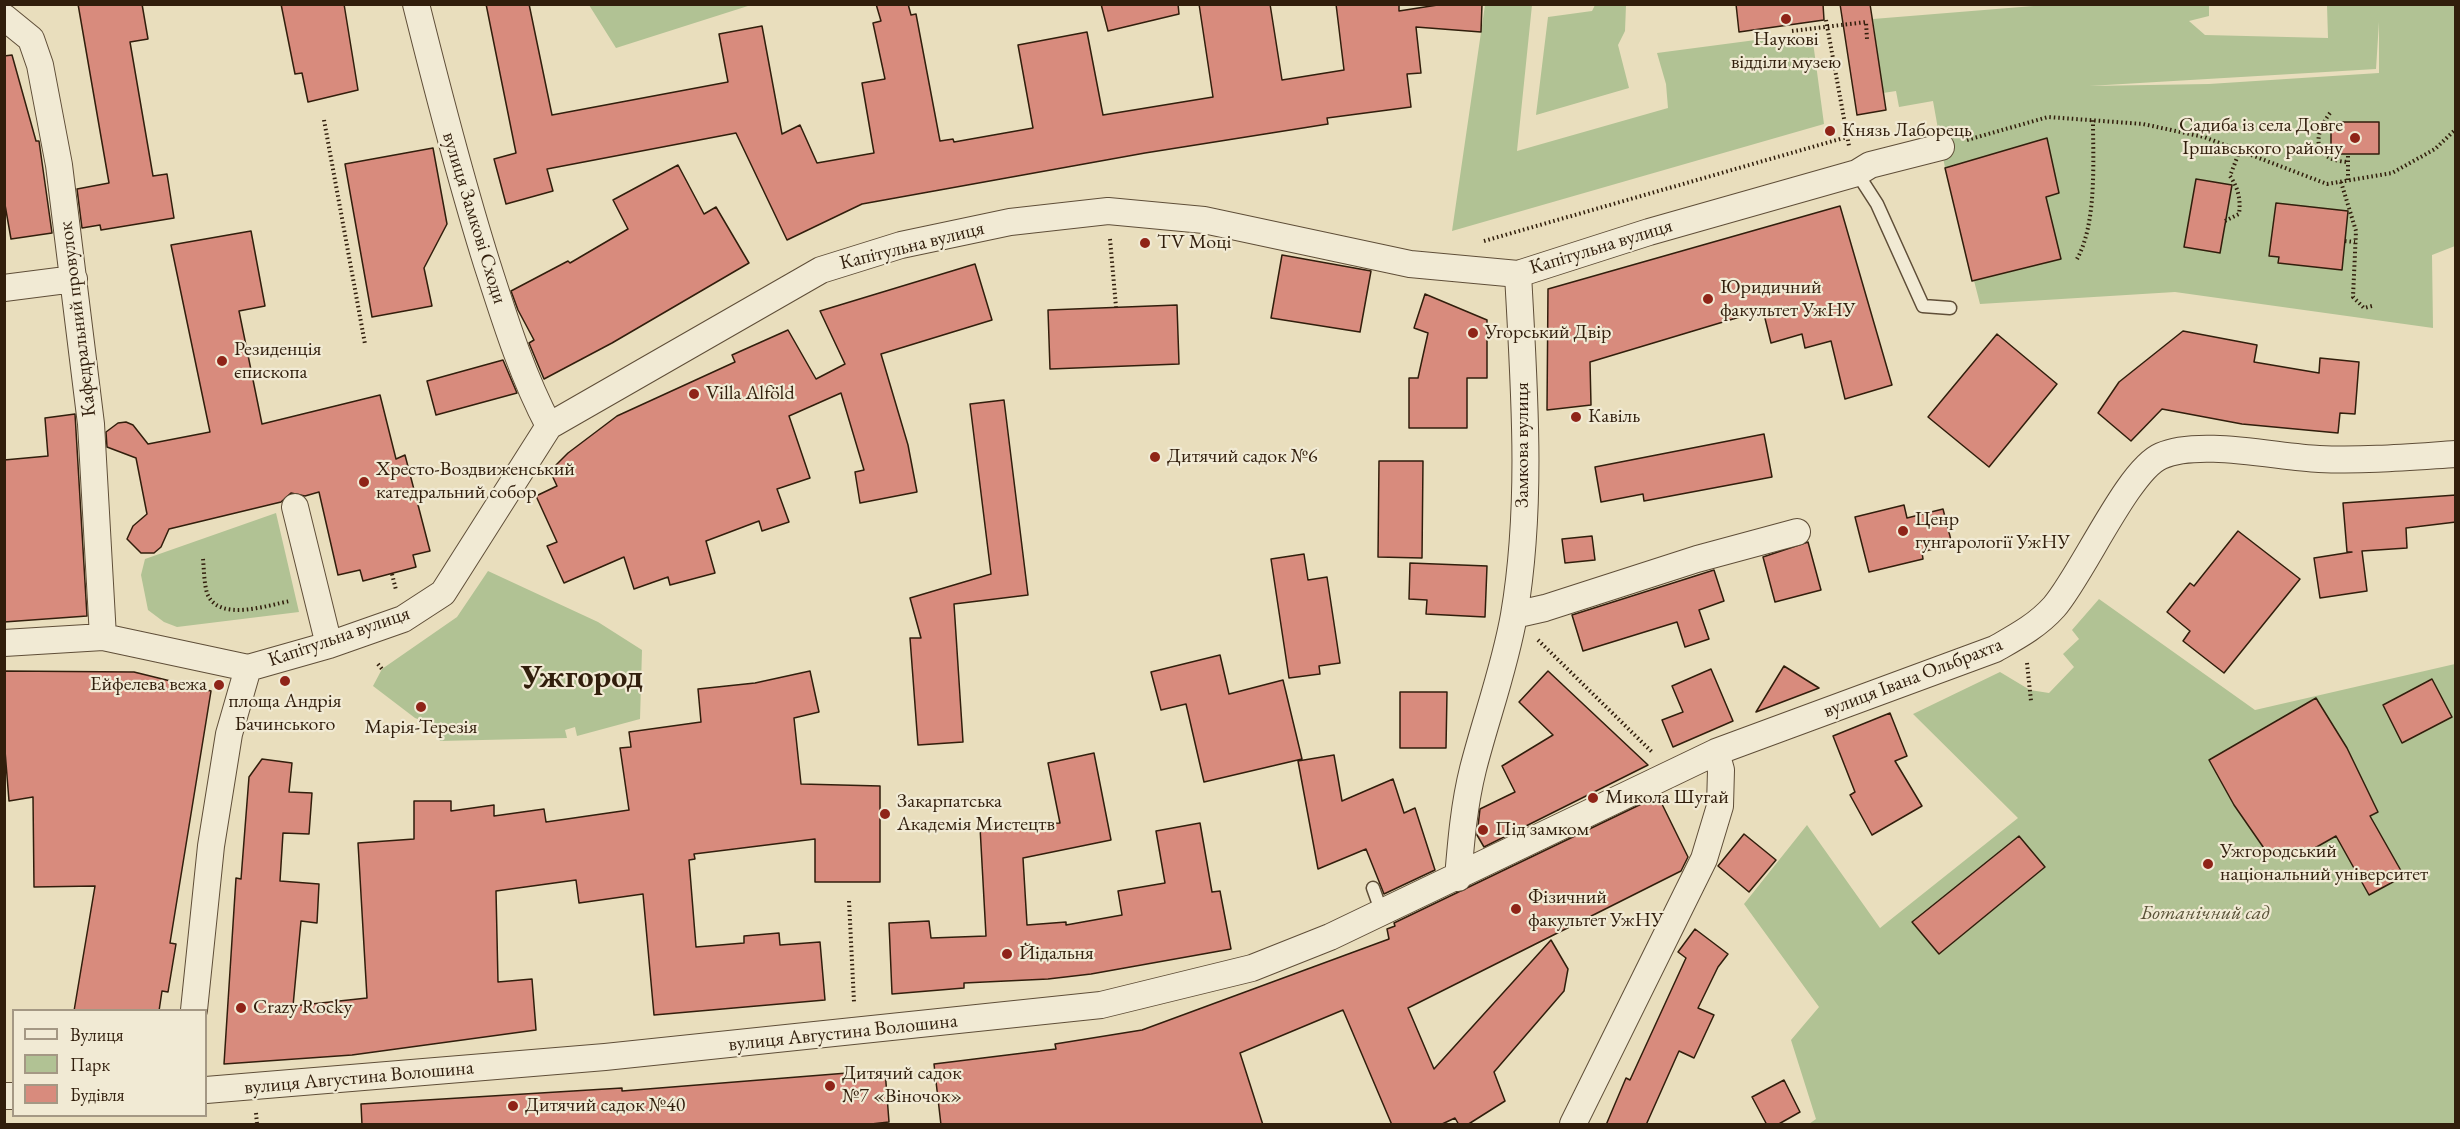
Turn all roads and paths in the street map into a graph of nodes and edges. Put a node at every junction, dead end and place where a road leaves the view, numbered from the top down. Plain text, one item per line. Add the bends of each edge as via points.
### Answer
1 (416, 4) edge
2 (4, 17) edge
3 (1826, 20) dead end
4 (1827, 26) junction
5 (1792, 30) dead end
6 (1867, 39) dead end
7 (2330, 113) dead end
8 (324, 120) dead end
9 (2093, 120) junction
10 (1845, 128) dead end
11 (2456, 129) edge
12 (1847, 137) dead end
13 (1941, 147) joint
14 (2240, 150) junction
15 (2348, 154) dead end
16 (2348, 162) junction
17 (1864, 169) junction
18 (2348, 180) junction
19 (2341, 182) junction
20 (2225, 221) dead end
21 (1482, 241) dead end
22 (1110, 242) dead end
23 (2345, 242) dead end
24 (2355, 242) junction
25 (2076, 259) dead end
26 (1518, 274) junction
27 (74, 279) junction
28 (4, 288) edge
29 (2372, 306) dead end
30 (1116, 307) dead end
31 (1950, 308) dead end
32 (365, 344) dead end
33 (549, 426) junction
34 (2456, 454) edge
35 (295, 507) dead end
36 (1797, 532) dead end
37 (203, 559) dead end
38 (316, 596) junction
39 (1514, 615) junction
40 (103, 637) junction
41 (4, 643) edge
42 (329, 645) junction
43 (2026, 660) dead end
44 (378, 664) dead end
45 (248, 668) junction
46 (382, 669) dead end
47 (2031, 701) dead end
48 (1649, 749) dead end
49 (1716, 752) junction
50 (1458, 878) junction
51 (1373, 888) dead end
52 (849, 901) dead end
53 (1382, 913) junction
54 (853, 997) dead end
55 (194, 1009) edge
56 (207, 1090) edge
57 (1573, 1125) edge

1 - 33 street, вулиця Замкові Сходи via 455,161 507,328 532,395
2 - 27 street, Кафедральний провулок via 31,39 40,65 59,165
3 - 4 path
4 - 5 path
4 - 6 path via 1866,22
4 - 10 path
7 - 16 path via 2317,141 2328,157
8 - 32 path
9 - 13 path via 2048,117
9 - 14 path via 2154,126
9 - 25 path via 2087,224 2084,245
11 - 18 path via 2435,149 2392,173
12 - 21 path
13 - 17 street, Капітульна вулиця
14 - 19 path via 2327,184
14 - 20 path via 2230,176 2241,203 2239,214
15 - 16 path
16 - 18 path
17 - 26 street, Капітульна вулиця
17 - 31 lane via 1923,306
18 - 19 path
19 - 24 path via 2356,231
22 - 30 path
23 - 24 path
24 - 29 path via 2353,297 2364,308
26 - 33 street, Капітульна вулиця via 1410,264 1204,220 1108,212 1010,222 901,245 821,270
26 - 39 street, Замкова вулиця via 1525,487
27 - 28 street
27 - 40 street, Кафедральний провулок via 90,424
33 - 42 street, Капітульна вулиця via 443,593 403,619
34 - 49 street, вулиця Івана Ольбрахта via 2329,459 2194,448 2160,456 2133,483 2054,607 2031,629 1995,650
35 - 38 street
36 - 39 street
37 - 38 path via 207,594 218,606 231,610
38 - 42 street
39 - 48 path
39 - 50 street, Замкова вулиця via 1473,772
40 - 41 street
40 - 45 street
42 - 45 street, Капітульна вулиця
43 - 47 path
44 - 46 path
45 - 55 street, Капітульна вулиця via 229,734 211,846
49 - 50 street, вулиця Івана Ольбрахта
49 - 57 street via 1721,770 1720,806 1704,859
50 - 53 street, вулиця Августина Волошина
51 - 53 lane
52 - 54 path
53 - 56 street, вулиця Августина Волошина via 1252,968 1101,1005 605,1057

